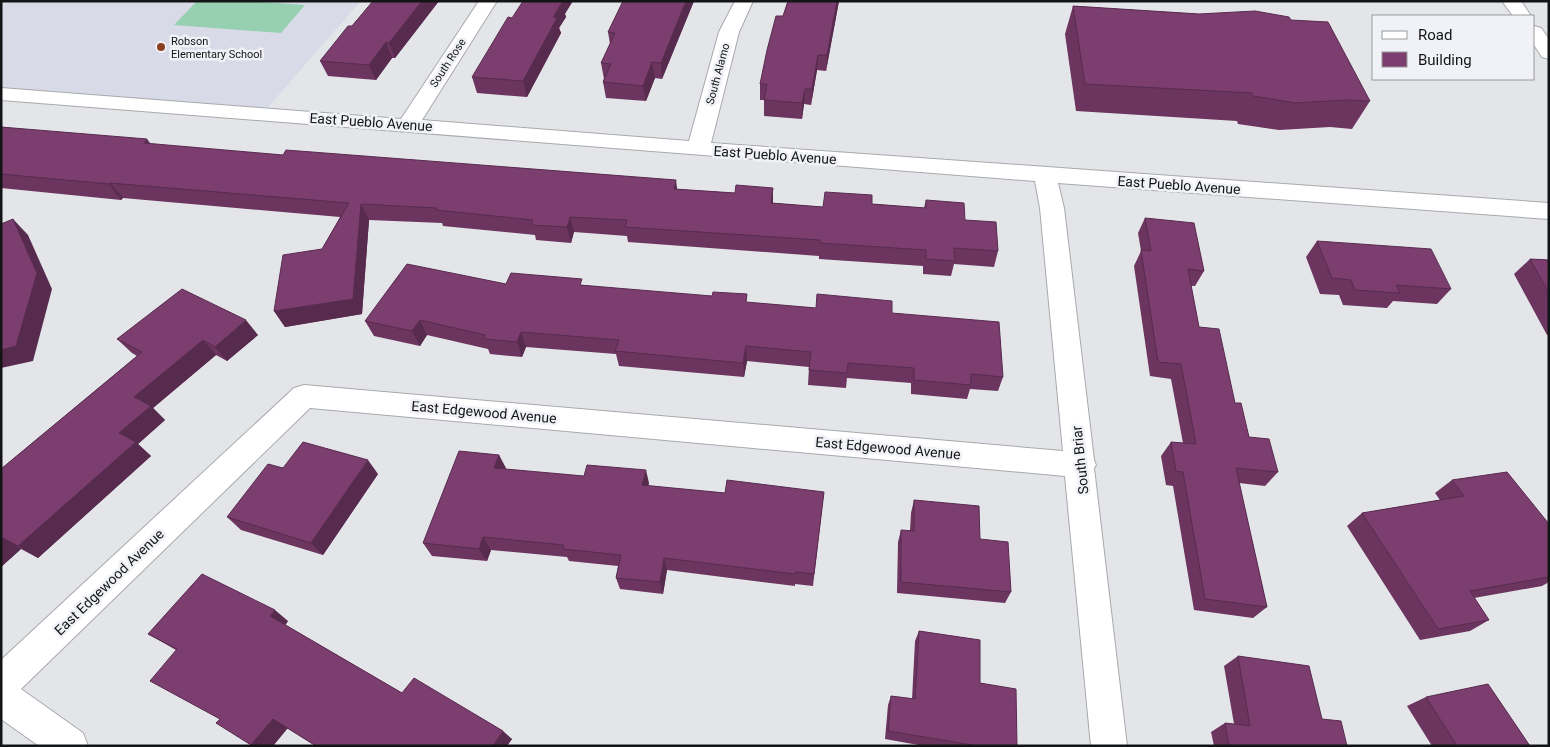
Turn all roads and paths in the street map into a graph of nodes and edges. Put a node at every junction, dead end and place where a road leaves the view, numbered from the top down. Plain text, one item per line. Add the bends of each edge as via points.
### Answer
1 (488, 1) edge
2 (744, 1) edge
3 (1511, 1) edge
4 (1521, 15) edge
5 (1535, 33) edge
6 (1549, 53) edge
7 (1, 94) edge
8 (408, 125) junction
9 (698, 149) junction
10 (1045, 175) junction
11 (1549, 211) edge
12 (1080, 465) junction
13 (1, 684) edge
14 (1, 696) edge
15 (70, 746) edge
16 (1109, 746) edge

1 - 8 street, South Rose
2 - 9 street, South Alamo via 729,32
3 - 4 street
5 - 6 street
7 - 8 street, East Pueblo Avenue
8 - 9 street, East Pueblo Avenue
9 - 10 street, East Pueblo Avenue
10 - 11 street, East Pueblo Avenue
10 - 12 street, South Briar via 1052,208
12 - 13 street, East Edgewood Avenue via 304,396
12 - 16 street, South Briar
14 - 15 street

